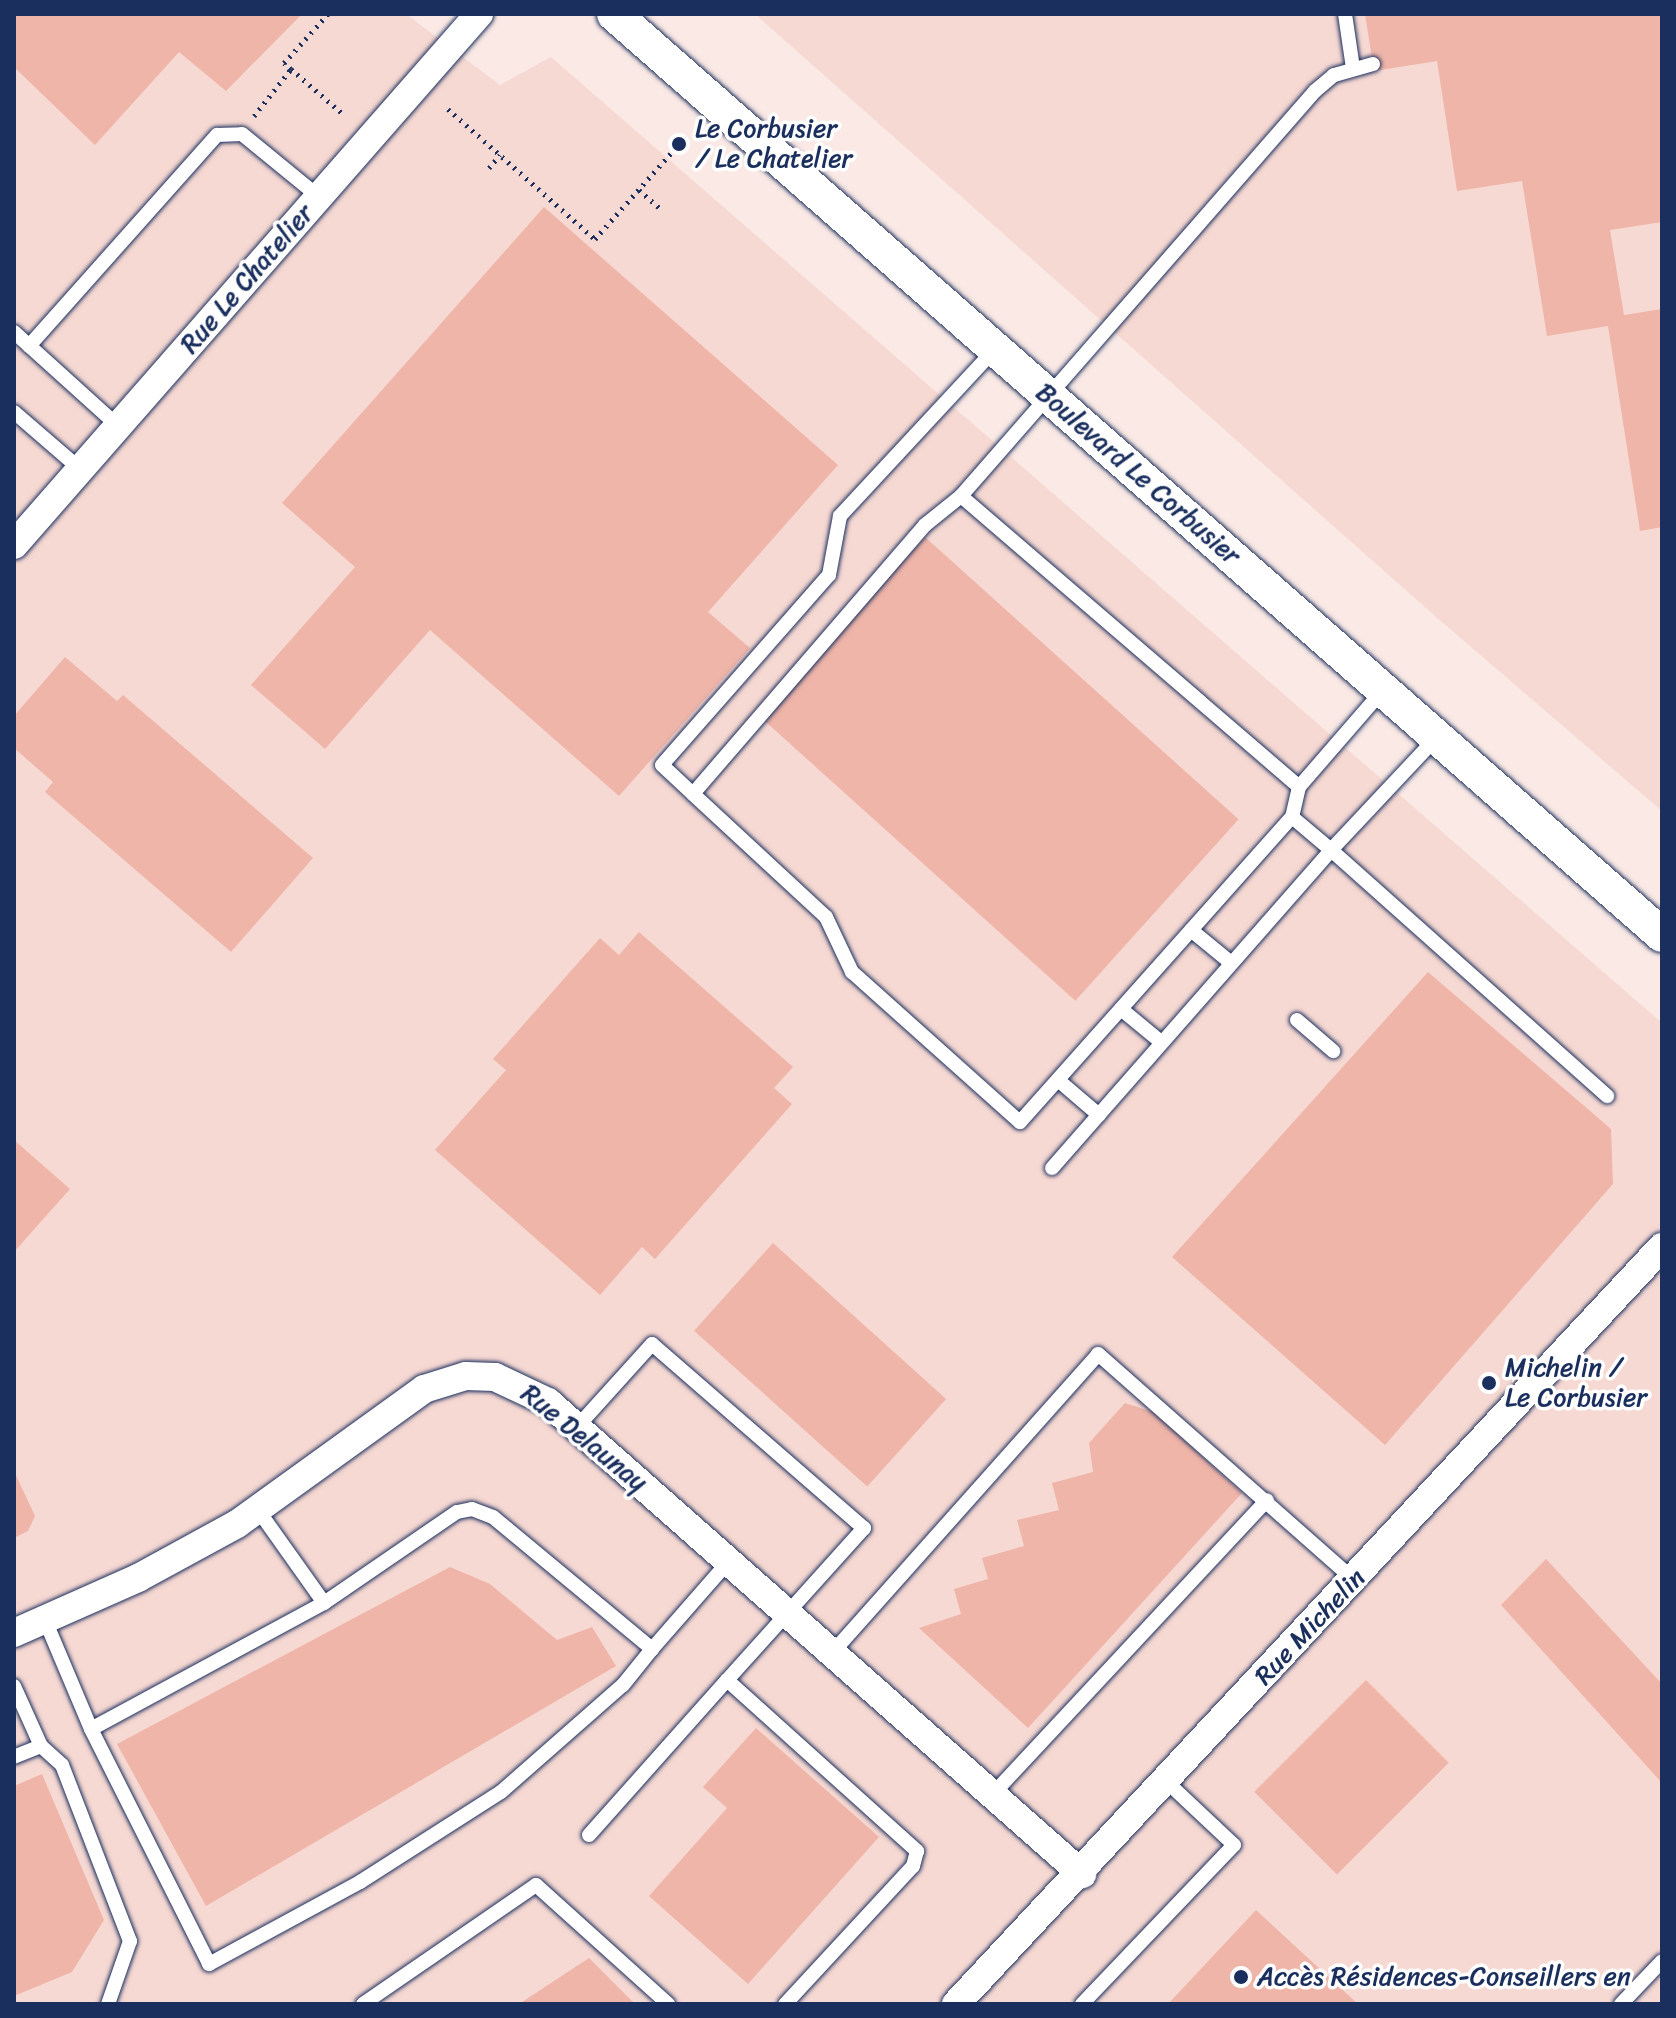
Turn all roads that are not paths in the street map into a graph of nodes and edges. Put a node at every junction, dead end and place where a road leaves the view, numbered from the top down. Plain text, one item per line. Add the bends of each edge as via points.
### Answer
1 (479, 14) edge
2 (614, 14) edge
3 (1345, 14) edge
4 (1373, 64) dead end
5 (1353, 68) junction
6 (319, 197) junction
7 (14, 332) edge
8 (29, 346) junction
9 (995, 348) junction
10 (1050, 397) junction
11 (14, 412) edge
12 (118, 426) junction
13 (80, 469) junction
14 (961, 496) junction
15 (14, 545) edge
16 (1384, 689) junction
17 (1437, 736) junction
18 (1299, 787) junction
19 (693, 794) junction
20 (1292, 817) junction
21 (1331, 850) junction
22 (1191, 930) junction
23 (1662, 935) edge
24 (1230, 962) junction
25 (1121, 1009) junction
26 (1297, 1020) dead end
27 (1161, 1042) junction
28 (1333, 1051) dead end
29 (1058, 1080) junction
30 (1607, 1096) dead end
31 (1099, 1115) junction
32 (1052, 1168) dead end
33 (1662, 1247) edge
34 (577, 1427) junction
35 (1267, 1500) junction
36 (258, 1510) junction
37 (729, 1561) junction
38 (1354, 1580) junction
39 (324, 1603) junction
40 (787, 1613) junction
41 (45, 1620) junction
42 (14, 1633) edge
43 (652, 1649) junction
44 (832, 1653) junction
45 (727, 1680) junction
46 (14, 1686) edge
47 (91, 1729) junction
48 (41, 1746) junction
49 (14, 1757) edge
50 (1167, 1782) junction
51 (992, 1795) junction
52 (589, 1835) dead end
53 (1082, 1874) junction
54 (1662, 1961) edge
55 (108, 2004) edge
56 (363, 2004) edge
57 (668, 2004) edge
58 (785, 2004) edge
59 (956, 2004) edge
60 (1082, 2004) edge
61 (1621, 2004) edge

1 - 6 street, Rue Le Chatelier
2 - 9 street, Boulevard Le Corbusier
3 - 5 lane
4 - 5 lane
5 - 10 lane via 1315,91
6 - 8 lane via 242,134 217,135
6 - 12 street, Rue Le Chatelier
7 - 8 lane
8 - 12 lane
9 - 10 street, Boulevard Le Corbusier
9 - 19 lane via 840,516 829,575 662,765
10 - 14 lane
10 - 16 street, Boulevard Le Corbusier
11 - 13 lane
12 - 13 street, Rue Le Chatelier
13 - 15 street, Rue Le Chatelier
14 - 18 lane
14 - 19 lane via 925,525
16 - 17 street, Boulevard Le Corbusier
16 - 18 lane
17 - 21 lane
17 - 23 street, Boulevard Le Corbusier
18 - 20 lane
19 - 29 lane via 826,917 852,972 1020,1122
20 - 21 lane
20 - 22 lane
21 - 24 lane
21 - 30 lane
22 - 24 lane
22 - 25 lane
24 - 27 lane
25 - 27 lane
25 - 29 lane
26 - 28 lane
27 - 31 lane
29 - 31 lane
31 - 32 lane
33 - 38 street, Rue Michelin
34 - 36 street, Rue Delaunay via 536,1393 510,1380 481,1375 451,1378 412,1397
34 - 37 street, Rue Delaunay
34 - 40 lane via 652,1344 864,1528
35 - 38 lane
35 - 44 lane via 1098,1354
35 - 51 lane
36 - 39 lane
36 - 41 street, Rue Delaunay via 150,1572
37 - 40 street, Rue Delaunay
37 - 43 lane
38 - 50 street, Rue Michelin
39 - 43 lane via 450,1516 479,1510
39 - 47 lane
40 - 44 street, Rue Delaunay
40 - 45 lane
41 - 42 street, Rue Delaunay
41 - 47 lane
43 - 47 lane via 623,1685 501,1792 360,1882 209,1964
44 - 51 street, Rue Delaunay
45 - 52 lane
45 - 58 lane via 917,1851 913,1866
46 - 48 lane
48 - 49 lane
48 - 55 lane via 62,1765 130,1941
50 - 53 street, Rue Michelin
50 - 60 lane via 1234,1845
51 - 53 street, Rue Delaunay
53 - 59 street, Rue Michelin
54 - 61 lane
56 - 57 lane via 536,1885

